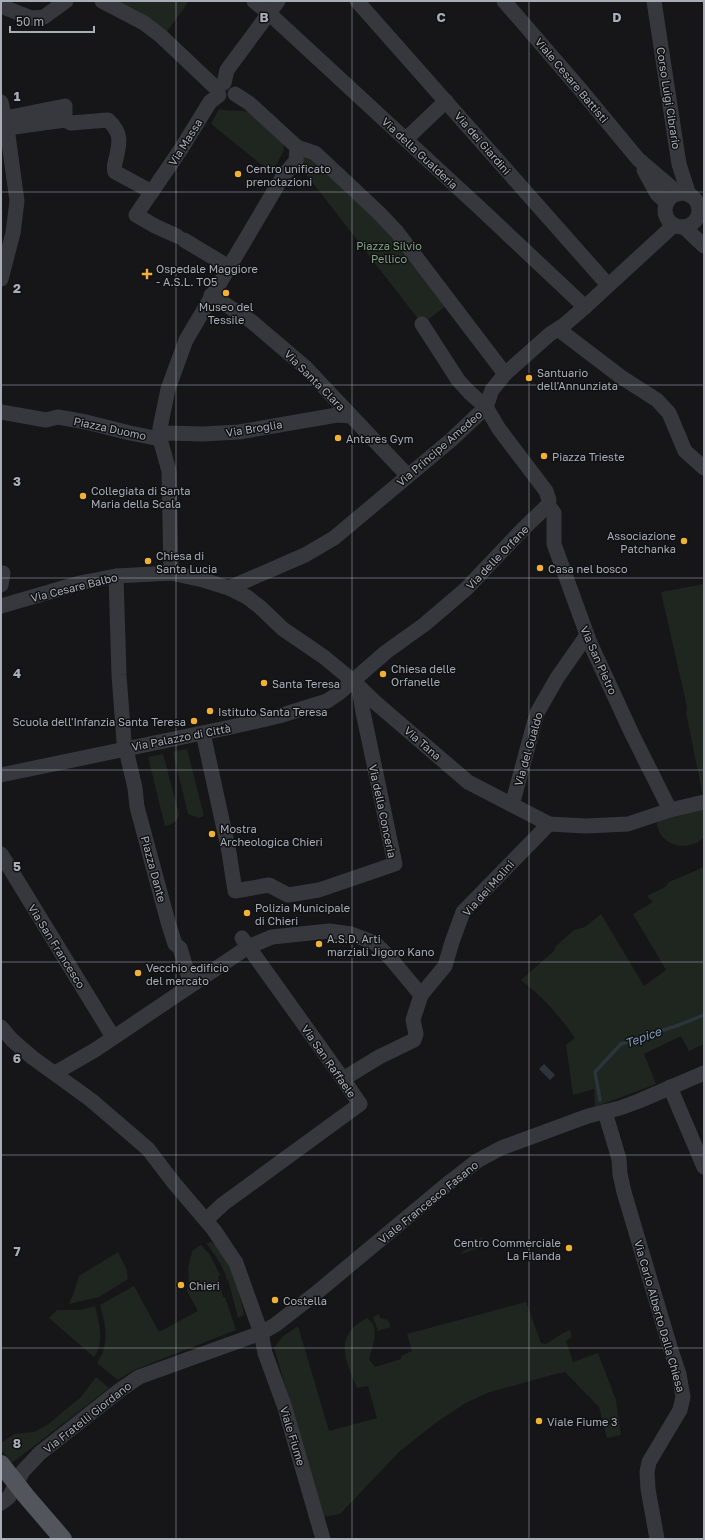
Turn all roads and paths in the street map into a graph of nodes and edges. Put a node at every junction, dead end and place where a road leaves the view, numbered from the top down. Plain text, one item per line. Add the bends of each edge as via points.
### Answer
1 (66, 1) edge
2 (102, 1) edge
3 (254, 1) edge
4 (278, 1) edge
5 (357, 1) edge
6 (504, 1) edge
7 (654, 1) edge
8 (665, 1) edge
9 (1, 6) edge
10 (268, 13) junction
11 (220, 89) junction
12 (446, 101) junction
13 (1, 102) edge
14 (6, 128) junction
15 (406, 139) junction
16 (297, 154) junction
17 (638, 159) junction
18 (152, 192) junction
19 (667, 203) junction
20 (693, 209) edge
21 (704, 246) edge
22 (229, 267) junction
23 (1, 279) edge
24 (608, 285) junction
25 (211, 295) junction
26 (585, 307) junction
27 (422, 324) dead end
28 (558, 329) junction
29 (505, 374) junction
30 (486, 407) junction
31 (1, 412) edge
32 (351, 416) junction
33 (160, 439) junction
34 (704, 468) edge
35 (408, 476) junction
36 (548, 505) junction
37 (171, 573) junction
38 (116, 576) junction
39 (229, 588) junction
40 (1, 606) edge
41 (587, 635) junction
42 (356, 684) junction
43 (203, 733) junction
44 (126, 748) junction
45 (1, 775) edge
46 (704, 802) edge
47 (512, 805) junction
48 (670, 810) junction
49 (549, 824) junction
50 (1, 854) edge
51 (245, 942) junction
52 (191, 985) junction
53 (421, 995) junction
54 (1, 1027) edge
55 (113, 1037) junction
56 (55, 1073) junction
57 (704, 1073) edge
58 (343, 1079) junction
59 (670, 1087) junction
60 (605, 1112) junction
61 (704, 1167) edge
62 (206, 1220) junction
63 (261, 1333) junction
64 (1, 1464) edge
65 (16, 1484) junction
66 (1, 1503) edge
67 (63, 1539) edge
68 (323, 1539) edge
69 (657, 1539) edge

1 - 9 street via 44,17 31,18
2 - 11 street via 144,23
3 - 10 street, Via della Gualderia
4 - 10 street, Via Massa
5 - 12 street, Via dei Giardini
6 - 17 street, Viale Cesare Battisti
7 - 8 street
7 - 20 street, Corso Luigi Cibrario via 679,164
10 - 11 street, Via Massa via 227,70
10 - 15 street, Via della Gualderia
11 - 16 street via 222,99 233,98 235,94 249,103
11 - 18 street, Via Massa
12 - 15 street
12 - 24 street, Via dei Giardini
13 - 14 street
14 - 18 street via 68,121 108,120 119,136 115,172
14 - 23 street via 17,201 14,232
15 - 26 street, Via della Gualderia
16 - 22 street
16 - 29 street via 315,153 380,213
17 - 19 street, Viale Cesare Battisti via 657,194
17 - 20 street, Viale Cesare Battisti
18 - 22 street, Via Massa via 136,215
19 - 20 street via 673,196
19 - 20 street via 667,218
20 - 21 street
20 - 24 street, Via Principe Amedeo
22 - 25 street
24 - 26 street, Via Principe Amedeo
25 - 32 street, Via Santa Clara via 251,321 305,366
25 - 33 street via 186,340 171,382 160,428
26 - 28 street, Via Principe Amedeo
27 - 30 street via 458,380
28 - 29 street, Via Principe Amedeo
28 - 34 street via 621,377 657,400 669,413 685,452
29 - 30 street, Via Principe Amedeo via 492,390
30 - 35 street, Via Principe Amedeo
30 - 36 street via 491,418 546,491
31 - 33 street, Piazza Duomo via 46,420 58,417
32 - 33 street, Via Broglia via 337,415 234,433 166,433
32 - 35 street, Via Santa Clara
33 - 37 street, Piazza Duomo via 169,471
35 - 39 street, Via Principe Amedeo via 334,538 305,555
36 - 41 street, Via San Pietro via 554,513 554,544
36 - 42 street, Via delle Orfane via 466,589 425,624 386,652
37 - 38 street, Via Cesare Balbo
37 - 39 street, Via Tana
38 - 40 street, Via Cesare Balbo
38 - 44 street, Piazza Dante via 119,675
39 - 42 street, Via Tana via 247,597 283,630 324,657
41 - 47 street, Via del Gualdo via 557,678 537,713
41 - 48 street, Via San Pietro
42 - 43 street, Via Palazzo di Città via 327,701 279,716
42 - 43 street, Via della Conceria via 394,864 320,890 288,895 269,885 235,891
42 - 47 street, Via Tana via 468,782
43 - 44 street, Via Palazzo di Città
44 - 45 street, Via Palazzo di Città
44 - 52 street, Piazza Dante via 137,807 168,922 175,944 180,948
46 - 48 street, Via Tana
47 - 49 street, Via Tana
48 - 49 street, Via Tana via 628,824
49 - 53 street, Via dei Molini via 463,912 445,966
50 - 55 street, Via San Francesco
51 - 52 street
51 - 53 street via 329,931 351,934 375,943
51 - 58 street, Via San Raffaele
52 - 55 street
53 - 58 street, Via dei Molini via 413,1020 416,1034 414,1040 379,1056
54 - 56 street, Viale Fiume via 33,1058
55 - 56 street
56 - 62 street, Viale Fiume via 97,1104 148,1149
57 - 59 street, Viale Francesco Fasano
58 - 62 street, Via San Raffaele via 360,1104 223,1204
59 - 60 street, Viale Francesco Fasano
59 - 61 street
60 - 63 street, Viale Francesco Fasano via 501,1148 477,1161 315,1294
60 - 69 street, Via Carlo Alberto Dalla Chiesa via 624,1192 679,1374 683,1397 680,1410 649,1462 647,1472
62 - 63 street, Viale Fiume via 236,1263
63 - 65 street, Via Fratelli Giordano via 139,1377 40,1453 23,1471
63 - 68 street, Viale Fiume
64 - 65 main road
65 - 66 street, Via Fratelli Giordano via 9,1497
65 - 67 main road

